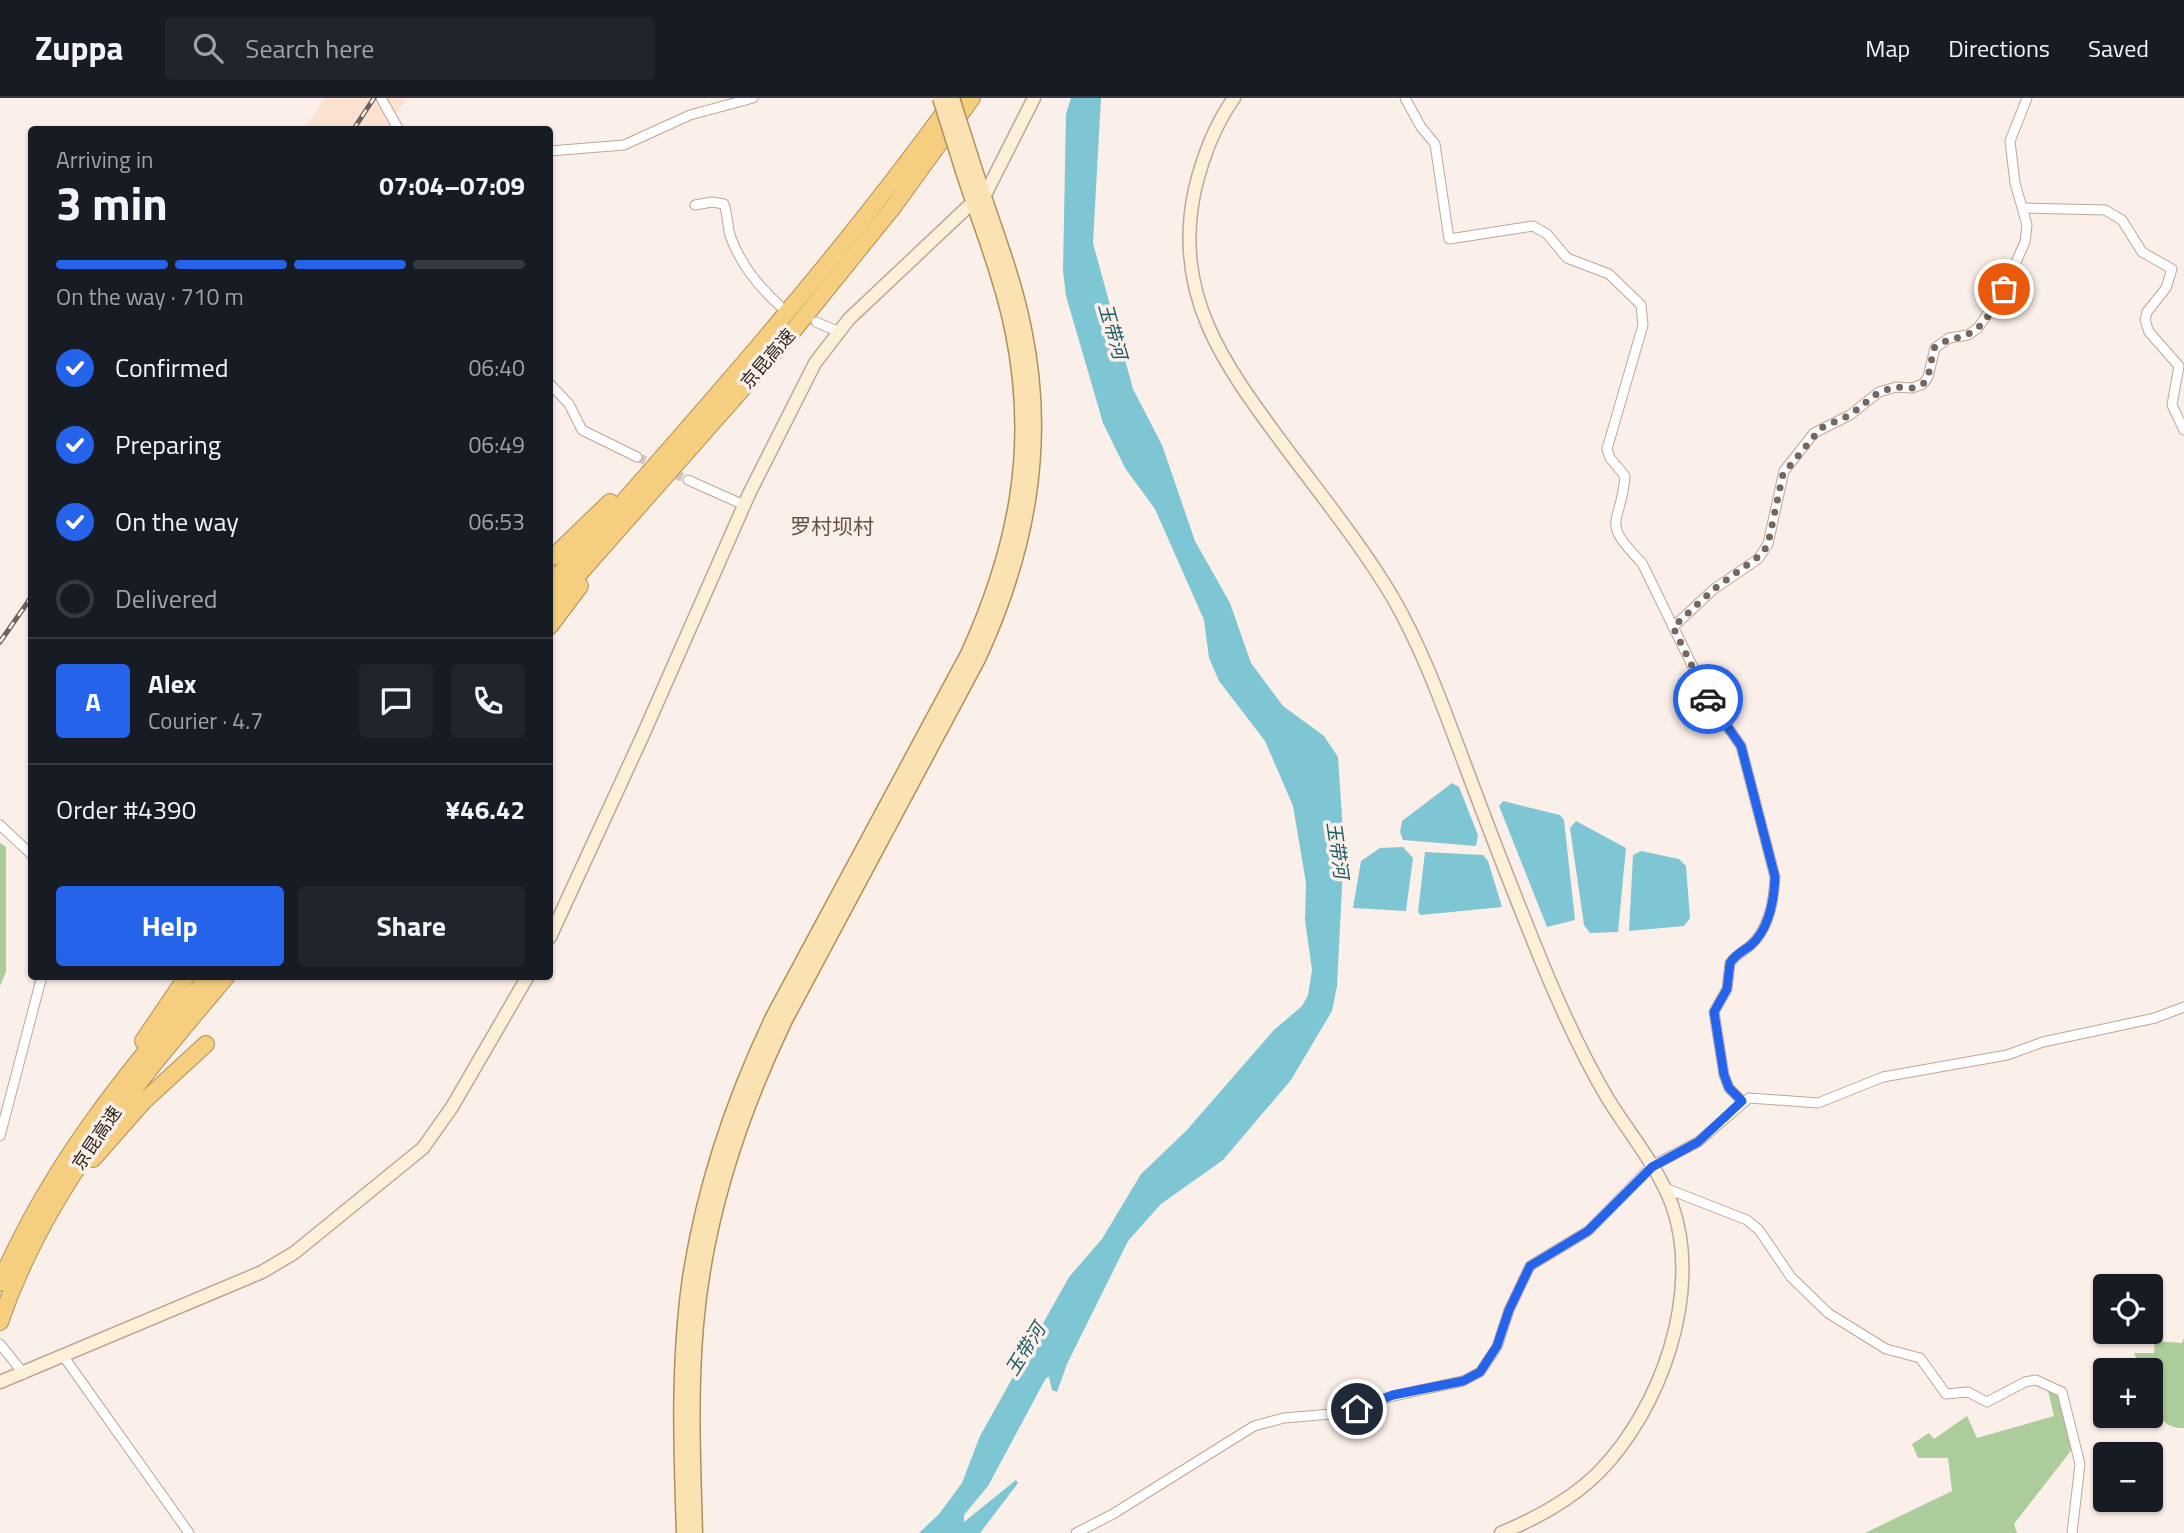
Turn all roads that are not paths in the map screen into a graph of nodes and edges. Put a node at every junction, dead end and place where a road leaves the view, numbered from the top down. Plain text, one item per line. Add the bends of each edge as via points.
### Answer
1 (381, 98) edge
2 (753, 98) edge
3 (940, 98) edge
4 (953, 98) edge
5 (972, 98) edge
6 (1234, 98) edge
7 (1405, 98) edge
8 (2027, 98) edge
9 (1032, 102) edge
10 (397, 126) edge
11 (553, 151) edge
12 (968, 169) junction
13 (978, 200) junction
14 (695, 205) dead end
15 (2023, 208) junction
16 (780, 306) dead end
17 (816, 322) dead end
18 (837, 331) junction
19 (553, 387) edge
20 (723, 388) junction
21 (2184, 430) edge
22 (691, 445) junction
23 (638, 457) tunnel mouth
24 (688, 480) tunnel mouth
25 (744, 505) junction
26 (553, 556) edge
27 (553, 582) edge
28 (553, 604) edge
29 (553, 622) edge
30 (1673, 627) junction
31 (0, 825) edge
32 (28, 851) edge
33 (553, 931) edge
34 (41, 980) edge
35 (184, 980) edge
36 (206, 980) edge
37 (224, 980) edge
38 (526, 980) edge
39 (2184, 1007) edge
40 (206, 1044) dead end
41 (114, 1088) junction
42 (1742, 1101) junction
43 (0, 1136) edge
44 (1652, 1167) junction
45 (1665, 1188) junction
46 (36, 1237) junction
47 (18, 1259) junction
48 (0, 1283) edge
49 (0, 1322) edge
50 (0, 1344) edge
51 (64, 1357) junction
52 (24, 1374) junction
53 (0, 1382) edge
54 (688, 1507) junction
55 (189, 1533) edge
56 (684, 1533) edge
57 (695, 1533) edge
58 (1076, 1533) edge
59 (1501, 1533) edge
60 (2072, 1533) edge

1 - 10 street
2 - 11 street via 690,115 624,145
3 - 12 main road, bridge
4 - 12 main road, bridge
4 - 20 highway, 京昆高速 via 852,236
5 - 22 highway, 京昆高速 via 863,245
6 - 44 street via 1206,150 1189,225 1190,270 1205,321 1232,373 1400,611 1440,700 1560,1006 1598,1081
7 - 30 street via 1435,144 1449,239 1533,226 1547,234 1567,258 1602,269 1638,299 1643,325 1607,449 1625,476 1616,515 1618,535 1626,550 1642,563
8 - 15 street via 2010,141
9 - 13 street
12 - 13 main road
13 - 18 street
13 - 54 main road via 1019,367 1024,444 1014,524 968,654 774,1015 723,1144 698,1235 685,1323 681,1428
14 - 16 street via 724,204 731,238 744,265
15 - 21 street via 2105,210 2122,220 2142,252 2172,269 2166,288 2145,320 2149,332 2179,366 2172,405
15 - 30 street via 2025,242 2004,289 1978,328 1934,348 1923,384 1879,392 1850,415 1814,433 1784,471 1762,554
17 - 18 street
18 - 25 street via 815,363
19 - 23 street via 569,404 582,430
20 - 26 highway
20 - 27 highway, 京昆高速
22 - 28 highway, 京昆高速
22 - 29 highway
24 - 25 street
25 - 33 street
30 - 42 street via 1711,704 1741,746 1775,877 1765,926 1754,943 1730,963 1727,989 1714,1012 1724,1075
31 - 32 street
34 - 43 street
35 - 41 highway
36 - 41 highway, 京昆高速
37 - 46 highway, 京昆高速 via 109,1118
38 - 51 street via 452,1107 411,1161 281,1262
39 - 42 street via 2007,1055 1883,1077 1818,1103 1764,1097
40 - 46 highway via 100,1148
41 - 47 highway, 京昆高速 via 63,1161
42 - 44 street via 1698,1142
44 - 45 street
44 - 58 street via 1588,1231 1530,1266 1495,1350 1470,1378 1393,1395 1343,1413 1284,1418 1254,1426
45 - 59 street via 1680,1236 1681,1288 1670,1342 1647,1401 1622,1444 1591,1480 1546,1512
45 - 60 street via 1747,1220 1791,1277 1828,1313 1886,1349 1920,1358 1946,1394 1968,1392 1987,1402 2036,1380 2062,1392 2080,1464
46 - 47 highway, 京昆高速
47 - 48 highway, 京昆高速
47 - 49 highway, 京昆高速
50 - 52 street
51 - 52 street
51 - 55 street
52 - 53 street
54 - 56 main road
54 - 57 main road

